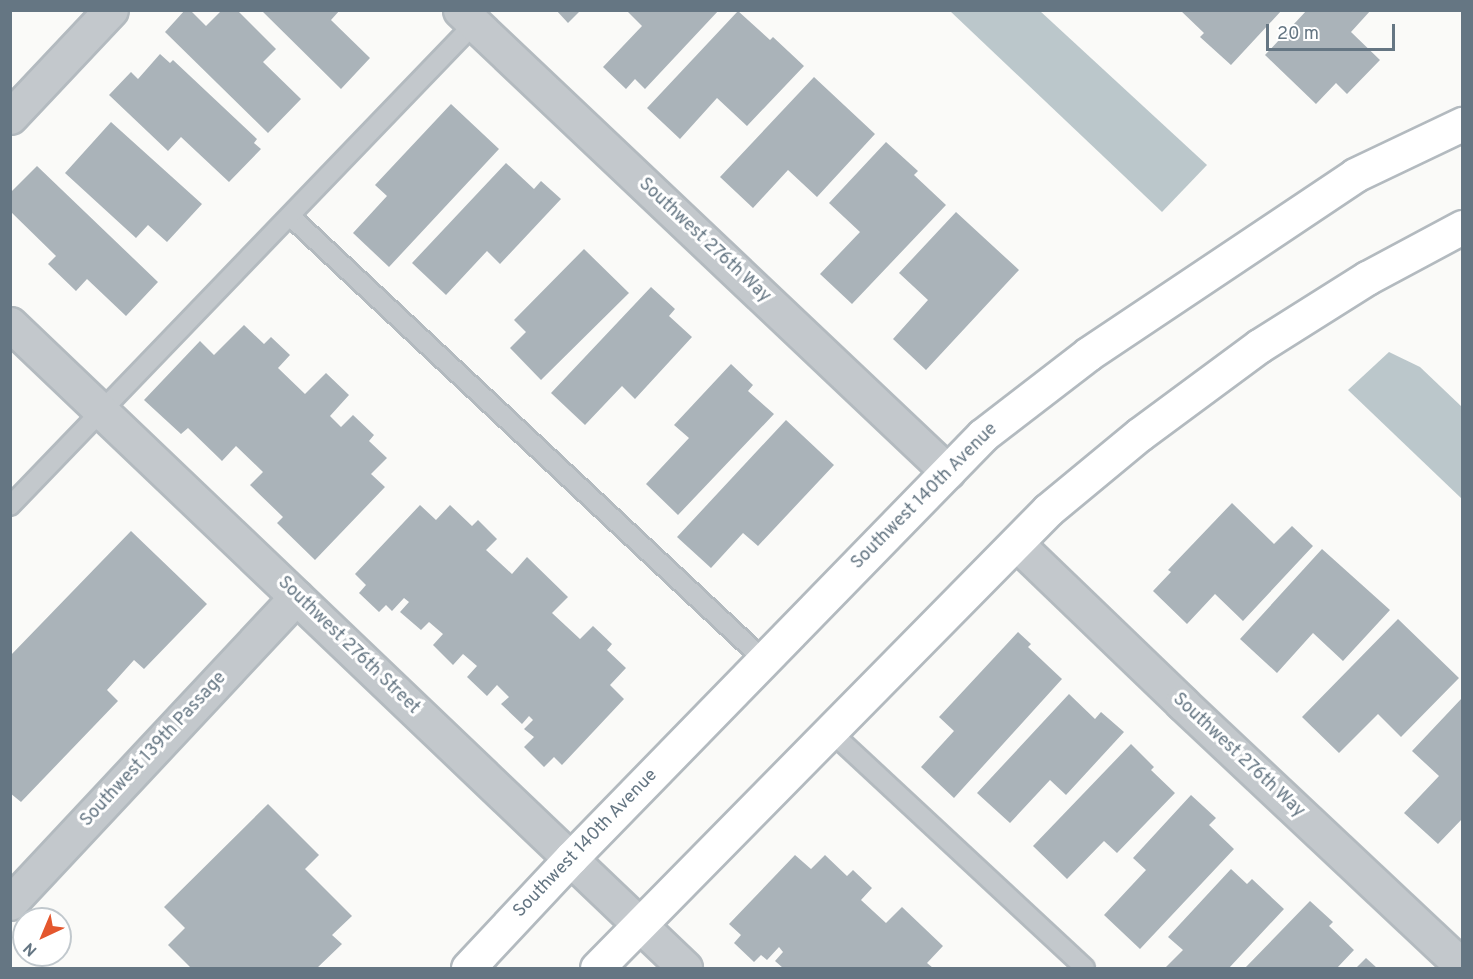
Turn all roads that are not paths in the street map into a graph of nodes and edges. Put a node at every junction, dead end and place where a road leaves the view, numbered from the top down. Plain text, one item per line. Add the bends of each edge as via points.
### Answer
1 (111, 10) edge
2 (467, 17) edge
3 (10, 117) edge
4 (1462, 124) edge
5 (290, 216) junction
6 (1462, 227) edge
7 (10, 324) edge
8 (103, 412) junction
9 (948, 472) junction
10 (10, 506) edge
11 (1016, 543) junction
12 (296, 597) junction
13 (764, 660) junction
14 (830, 731) junction
15 (571, 858) junction
16 (10, 903) edge
17 (638, 925) junction
18 (1462, 966) edge
19 (468, 969) edge
20 (597, 969) edge
21 (685, 969) edge
22 (1085, 969) edge

1 - 3 street
2 - 5 lane
2 - 9 street, Southwest 276th Way
4 - 9 street, Southwest 140th Avenue via 1355,175 1208,271 1079,360 983,435
5 - 8 lane
5 - 13 lane
6 - 11 street via 1367,278 1259,346 1140,434 1048,510
7 - 8 street, Southwest 276th Street
8 - 10 lane
8 - 12 street, Southwest 276th Street
9 - 13 street, Southwest 140th Avenue
11 - 14 street
11 - 18 street, Southwest 276th Way
12 - 15 street, Southwest 276th Street
12 - 16 street, Southwest 139th Passage
13 - 15 street, Southwest 140th Avenue
14 - 17 street
14 - 22 lane
15 - 17 street, Southwest 276th Street
15 - 19 street, Southwest 140th Avenue
17 - 20 street
17 - 21 street, Southwest 276th Street

